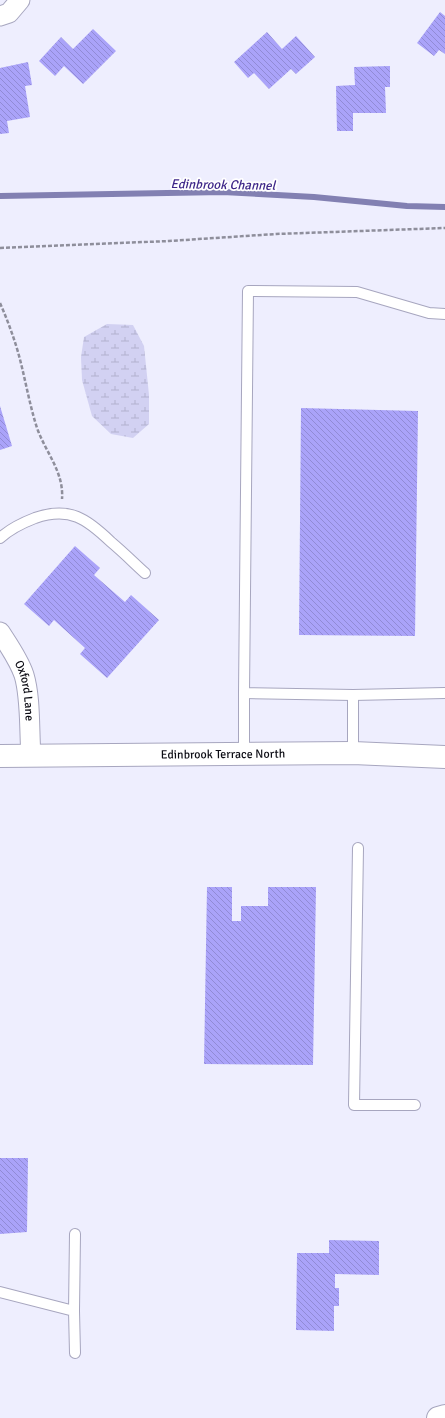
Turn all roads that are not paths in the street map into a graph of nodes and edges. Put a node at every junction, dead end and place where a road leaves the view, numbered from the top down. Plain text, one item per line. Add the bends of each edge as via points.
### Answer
1 (20, 0) edge
2 (0, 16) edge
3 (445, 314) edge
4 (0, 538) edge
5 (145, 574) dead end
6 (0, 632) edge
7 (244, 693) junction
8 (445, 693) edge
9 (352, 695) junction
10 (353, 753) junction
11 (31, 755) junction
12 (244, 755) junction
13 (0, 756) edge
14 (445, 756) edge
15 (358, 848) dead end
16 (415, 1105) dead end
17 (75, 1234) dead end
18 (0, 1292) edge
19 (74, 1311) junction
20 (74, 1353) dead end
21 (445, 1416) edge
22 (438, 1418) edge

1 - 2 street via 9,13
3 - 7 lane via 430,313 356,292 248,291
4 - 5 lane via 23,522 47,514 61,513 82,518 93,525
6 - 11 street, Oxford Lane via 24,675
7 - 9 lane
7 - 12 lane
8 - 9 lane
9 - 10 lane
10 - 12 street, Edinbrook Terrace North
10 - 14 street, Edinbrook Terrace North
11 - 12 street, Edinbrook Terrace North
11 - 13 street, Edinbrook Terrace North
15 - 16 lane via 354,1105
17 - 19 lane
18 - 19 lane
19 - 20 lane
21 - 22 street

